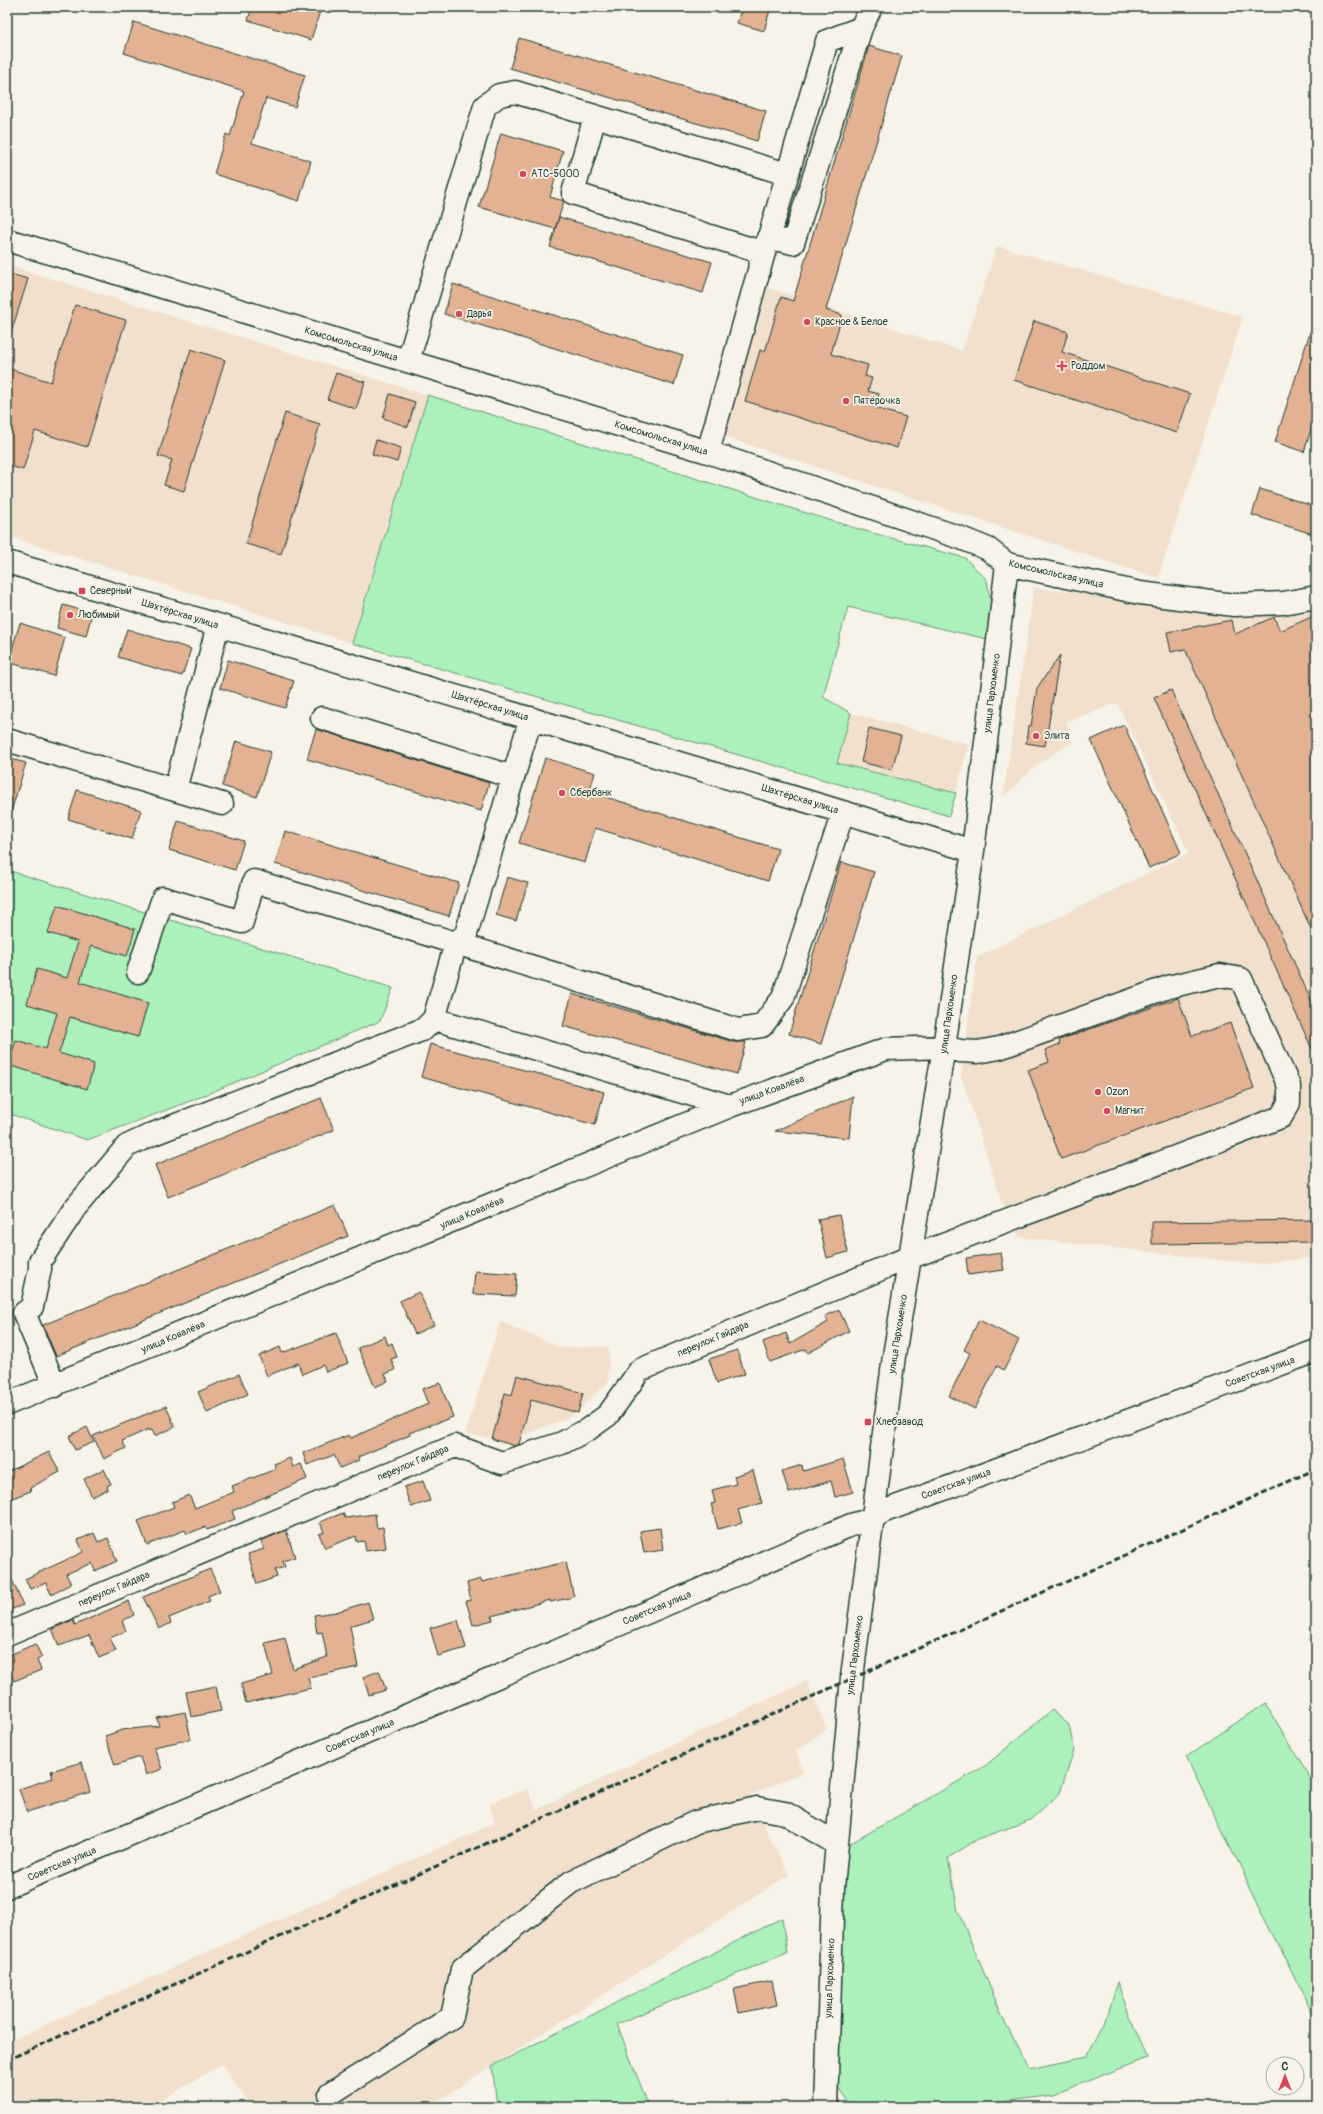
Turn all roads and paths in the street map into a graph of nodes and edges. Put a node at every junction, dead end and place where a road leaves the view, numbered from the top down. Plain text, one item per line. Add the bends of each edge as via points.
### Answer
1 (871, 7) edge
2 (861, 28) junction
3 (595, 117) junction
4 (787, 174) junction
5 (7, 240) edge
6 (766, 245) junction
7 (408, 361) junction
8 (708, 452) junction
9 (7, 562) edge
10 (1007, 564) junction
11 (1316, 597) edge
12 (218, 625) junction
13 (322, 718) dead end
14 (531, 718) junction
15 (7, 740) edge
16 (513, 777) junction
17 (175, 790) junction
18 (222, 804) dead end
19 (843, 812) junction
20 (973, 851) junction
21 (456, 943) junction
22 (138, 972) dead end
23 (434, 1019) junction
24 (944, 1047) junction
25 (730, 1106) junction
26 (910, 1259) junction
27 (1316, 1351) edge
28 (55, 1386) junction
29 (7, 1404) edge
30 (872, 1519) junction
31 (7, 1634) edge
32 (837, 1844) junction
33 (7, 1887) edge
34 (330, 2094) dead end
35 (826, 2107) edge

1 - 2 street
2 - 4 street via 827,41
2 - 6 street via 793,243
3 - 4 street
3 - 6 street via 573,193
3 - 7 street via 515,92 499,96 485,106
4 - 6 street
5 - 7 street, Комсомольская улица
6 - 8 street
7 - 8 street, Комсомольская улица
8 - 10 street, Комсомольская улица via 961,538 988,550
9 - 12 street, Шахтёрская улица
10 - 11 street, Комсомольская улица via 1140,593 1234,605 1283,603
10 - 20 street, улица Пархоменко
12 - 14 street, Шахтёрская улица
12 - 17 street
13 - 16 street
14 - 16 street
14 - 19 street, Шахтёрская улица
15 - 17 street
16 - 21 street via 466,934
17 - 18 street
19 - 20 street, Шахтёрская улица
19 - 21 street via 783,998 762,1026 738,1030
20 - 24 street, улица Пархоменко
21 - 22 street via 254,881 242,922 163,898
21 - 23 street
23 - 25 street
23 - 28 street via 424,1029 127,1146 74,1208 40,1261 32,1307 24,1313
24 - 25 street, улица Ковалёва via 886,1049
24 - 26 street, улица Пархоменко
24 - 26 street, улица Ковалёва via 978,1052 999,1048 1168,987 1220,975 1241,979 1289,1086 1288,1103 1281,1116
25 - 28 street, улица Ковалёва
26 - 30 street, улица Пархоменко
26 - 31 street, переулок Гайдара via 640,1370 608,1415 562,1443 502,1463 454,1446
27 - 30 street, Советская улица via 882,1512
28 - 29 street, улица Ковалёва
30 - 32 street, улица Пархоменко via 852,1677
30 - 33 street, Советская улица via 844,1528
32 - 34 street via 785,1814 756,1808 696,1822 570,1882 462,1969 452,2017
32 - 35 street, улица Пархоменко via 833,1888

